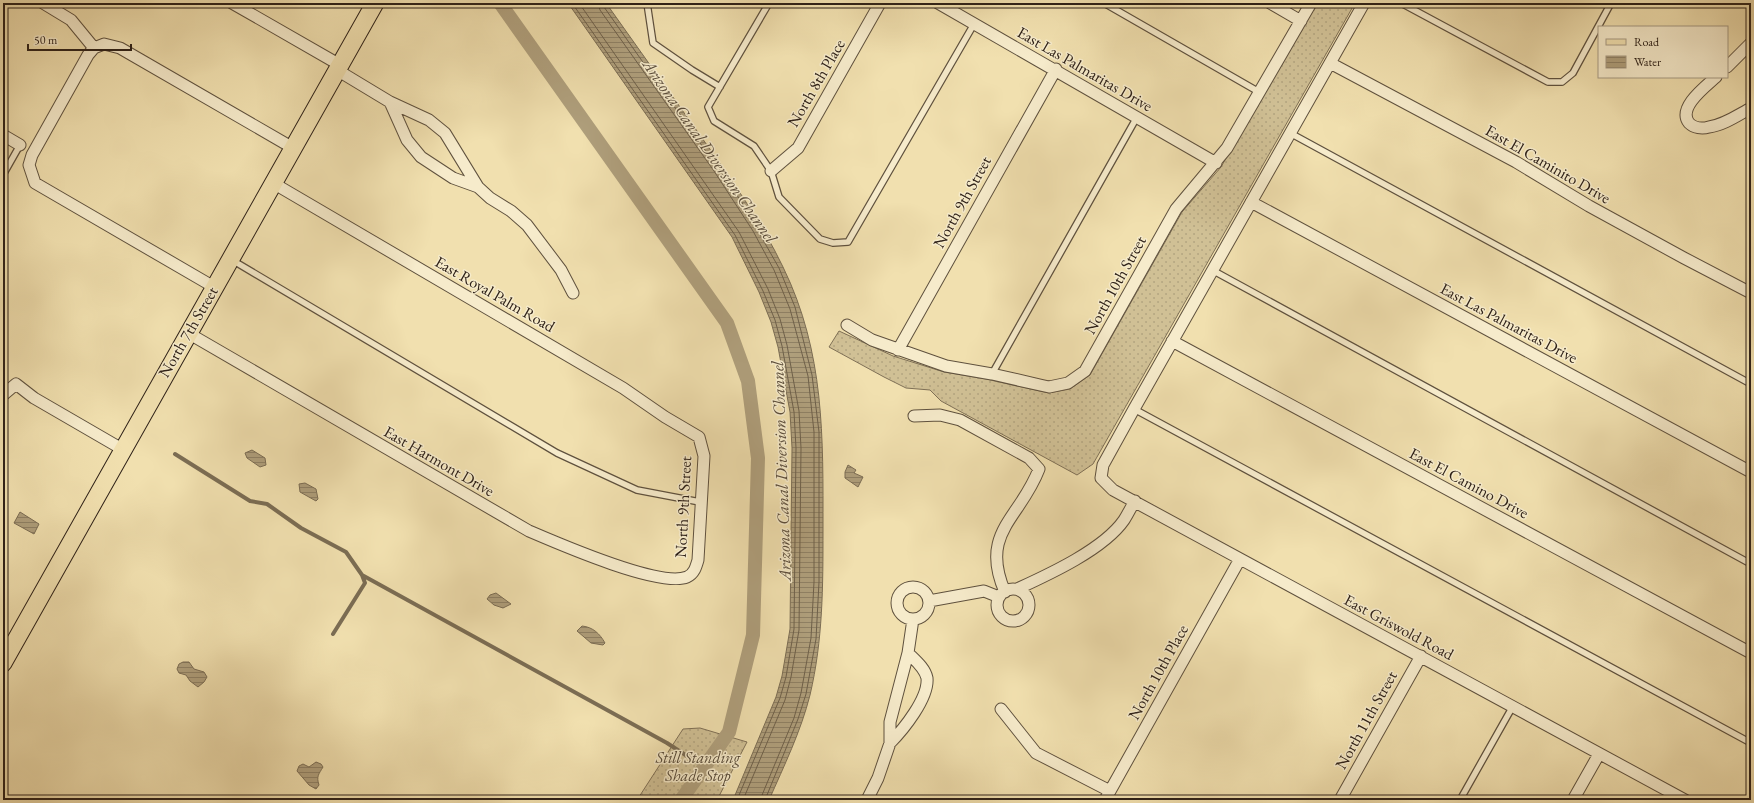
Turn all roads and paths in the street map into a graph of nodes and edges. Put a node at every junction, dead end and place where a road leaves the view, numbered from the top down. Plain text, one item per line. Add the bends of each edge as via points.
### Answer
1 (43, 3) edge
2 (232, 3) edge
3 (376, 3) edge
4 (647, 3) edge
5 (768, 3) edge
6 (880, 3) edge
7 (938, 3) edge
8 (1104, 3) edge
9 (1270, 3) edge
10 (1310, 3) edge
11 (1364, 3) edge
12 (1401, 3) edge
13 (1611, 3) edge
14 (1301, 20) junction
15 (974, 24) junction
16 (1599, 26) edge
17 (1598, 27) edge
18 (1751, 43) edge
19 (94, 48) junction
20 (1330, 63) junction
21 (1728, 66) edge
22 (339, 67) junction
23 (1056, 70) junction
24 (1715, 78) edge
25 (720, 86) junction
26 (1259, 92) junction
27 (390, 102) junction
28 (1751, 108) edge
29 (1138, 117) junction
30 (1290, 132) junction
31 (3, 135) edge
32 (20, 145) joint
33 (293, 148) junction
34 (1216, 163) junction
35 (771, 171) junction
36 (3, 175) edge
37 (273, 183) junction
38 (478, 187) junction
39 (1251, 202) junction
40 (230, 259) junction
41 (1212, 270) junction
42 (214, 287) junction
43 (573, 293) dead end
44 (1751, 293) edge
45 (848, 326) dead end
46 (188, 333) junction
47 (1172, 341) junction
48 (898, 350) junction
49 (992, 374) junction
50 (1751, 384) edge
51 (3, 395) edge
52 (1134, 409) junction
53 (914, 416) dead end
54 (699, 437) joint
55 (122, 449) junction
56 (1751, 472) edge
57 (1135, 501) junction
58 (700, 502) junction
59 (1240, 559) junction
60 (1751, 564) edge
61 (688, 577) joint
62 (1017, 589) junction
63 (1002, 595) junction
64 (929, 601) junction
65 (913, 619) junction
66 (908, 653) junction
67 (1751, 653) edge
68 (1421, 656) junction
69 (3, 663) edge
70 (1513, 706) junction
71 (1001, 709) dead end
72 (890, 743) junction
73 (1751, 743) edge
74 (1599, 754) junction
75 (1107, 796) edge
76 (867, 800) edge
77 (1340, 800) edge
78 (1460, 800) edge
79 (1573, 800) edge
80 (1685, 800) edge

1 - 19 street via 71,20
2 - 22 street
3 - 22 main road, North 7th Street
4 - 25 lane via 653,43
5 - 25 lane
6 - 35 street, North 8th Place via 798,148
7 - 15 street, East Las Palmaritas Drive
8 - 26 lane
9 - 14 street
10 - 14 street, North 10th Street
11 - 20 street
12 - 17 lane via 1548,82 1562,82 1573,73
13 - 16 lane
14 - 26 street, North 10th Street
15 - 23 street, East Las Palmaritas Drive
15 - 35 lane via 848,242 833,243 820,239 779,197
18 - 21 street
19 - 33 street via 104,44 120,48
19 - 42 street via 32,155 29,166 36,183
20 - 30 street
20 - 44 street, East El Caminito Drive via 1516,162 1589,206
22 - 27 street
22 - 33 main road, North 7th Street
23 - 29 street, East Las Palmaritas Drive
23 - 48 street, North 9th Street
24 - 28 street via 1699,92 1685,111 1691,126 1700,128 1724,123
25 - 35 lane via 708,107 714,121 754,146
26 - 34 street, North 10th Street
27 - 38 street via 429,120 445,133
27 - 38 street via 407,140 421,157 453,178
29 - 34 street, East Las Palmaritas Drive
29 - 49 lane
30 - 39 street
30 - 50 lane
31 - 32 street
32 - 36 lane
33 - 37 main road, North 7th Street
34 - 49 street, North 10th Street via 1176,209 1085,371 1068,383 1049,387
37 - 40 main road, North 7th Street
37 - 54 street, East Royal Palm Road via 623,388
38 - 43 street via 527,225 561,270
39 - 41 street
39 - 56 street, East Las Palmaritas Drive
40 - 42 main road, North 7th Street
40 - 58 lane via 557,452 637,490
41 - 47 street
41 - 60 lane
42 - 46 main road, North 7th Street
45 - 48 street, North 10th Street via 872,340
46 - 55 main road, North 7th Street
46 - 61 street, East Harmont Drive via 529,531 571,550 638,572 669,578
47 - 52 street
47 - 67 street, East El Camino Drive
48 - 49 street, North 10th Street via 946,366
51 - 55 street via 16,384 34,398
52 - 57 street, East Griswold Road via 1103,465 1101,478 1113,490
52 - 73 lane
53 - 63 street via 940,415 960,420 1030,458 1038,469 1033,483 1000,535 996,548
54 - 58 street, North 9th Street via 704,456
55 - 69 main road, North 7th Street
57 - 59 street, East Griswold Road
57 - 62 street via 1124,520 1102,542 1061,567
58 - 61 street, North 9th Street via 698,560 694,571
59 - 68 street, East Griswold Road
59 - 75 street, North 10th Place
62 - 63 street
62 - 63 street via 1029,600 1029,610 1022,619 1014,622 1004,618 998,611
63 - 64 street via 984,591
64 - 65 street via 925,614
64 - 65 street via 921,589 911,587 903,591 898,600 898,609 904,616
65 - 66 street
66 - 72 street via 890,722
66 - 72 street via 924,670 927,678 926,688 903,730
68 - 70 street, East Griswold Road
68 - 77 street, North 11th Street
70 - 74 street, East Griswold Road
70 - 78 lane
71 - 75 street via 1036,753
72 - 76 street
74 - 79 street
74 - 80 street, East Griswold Road

